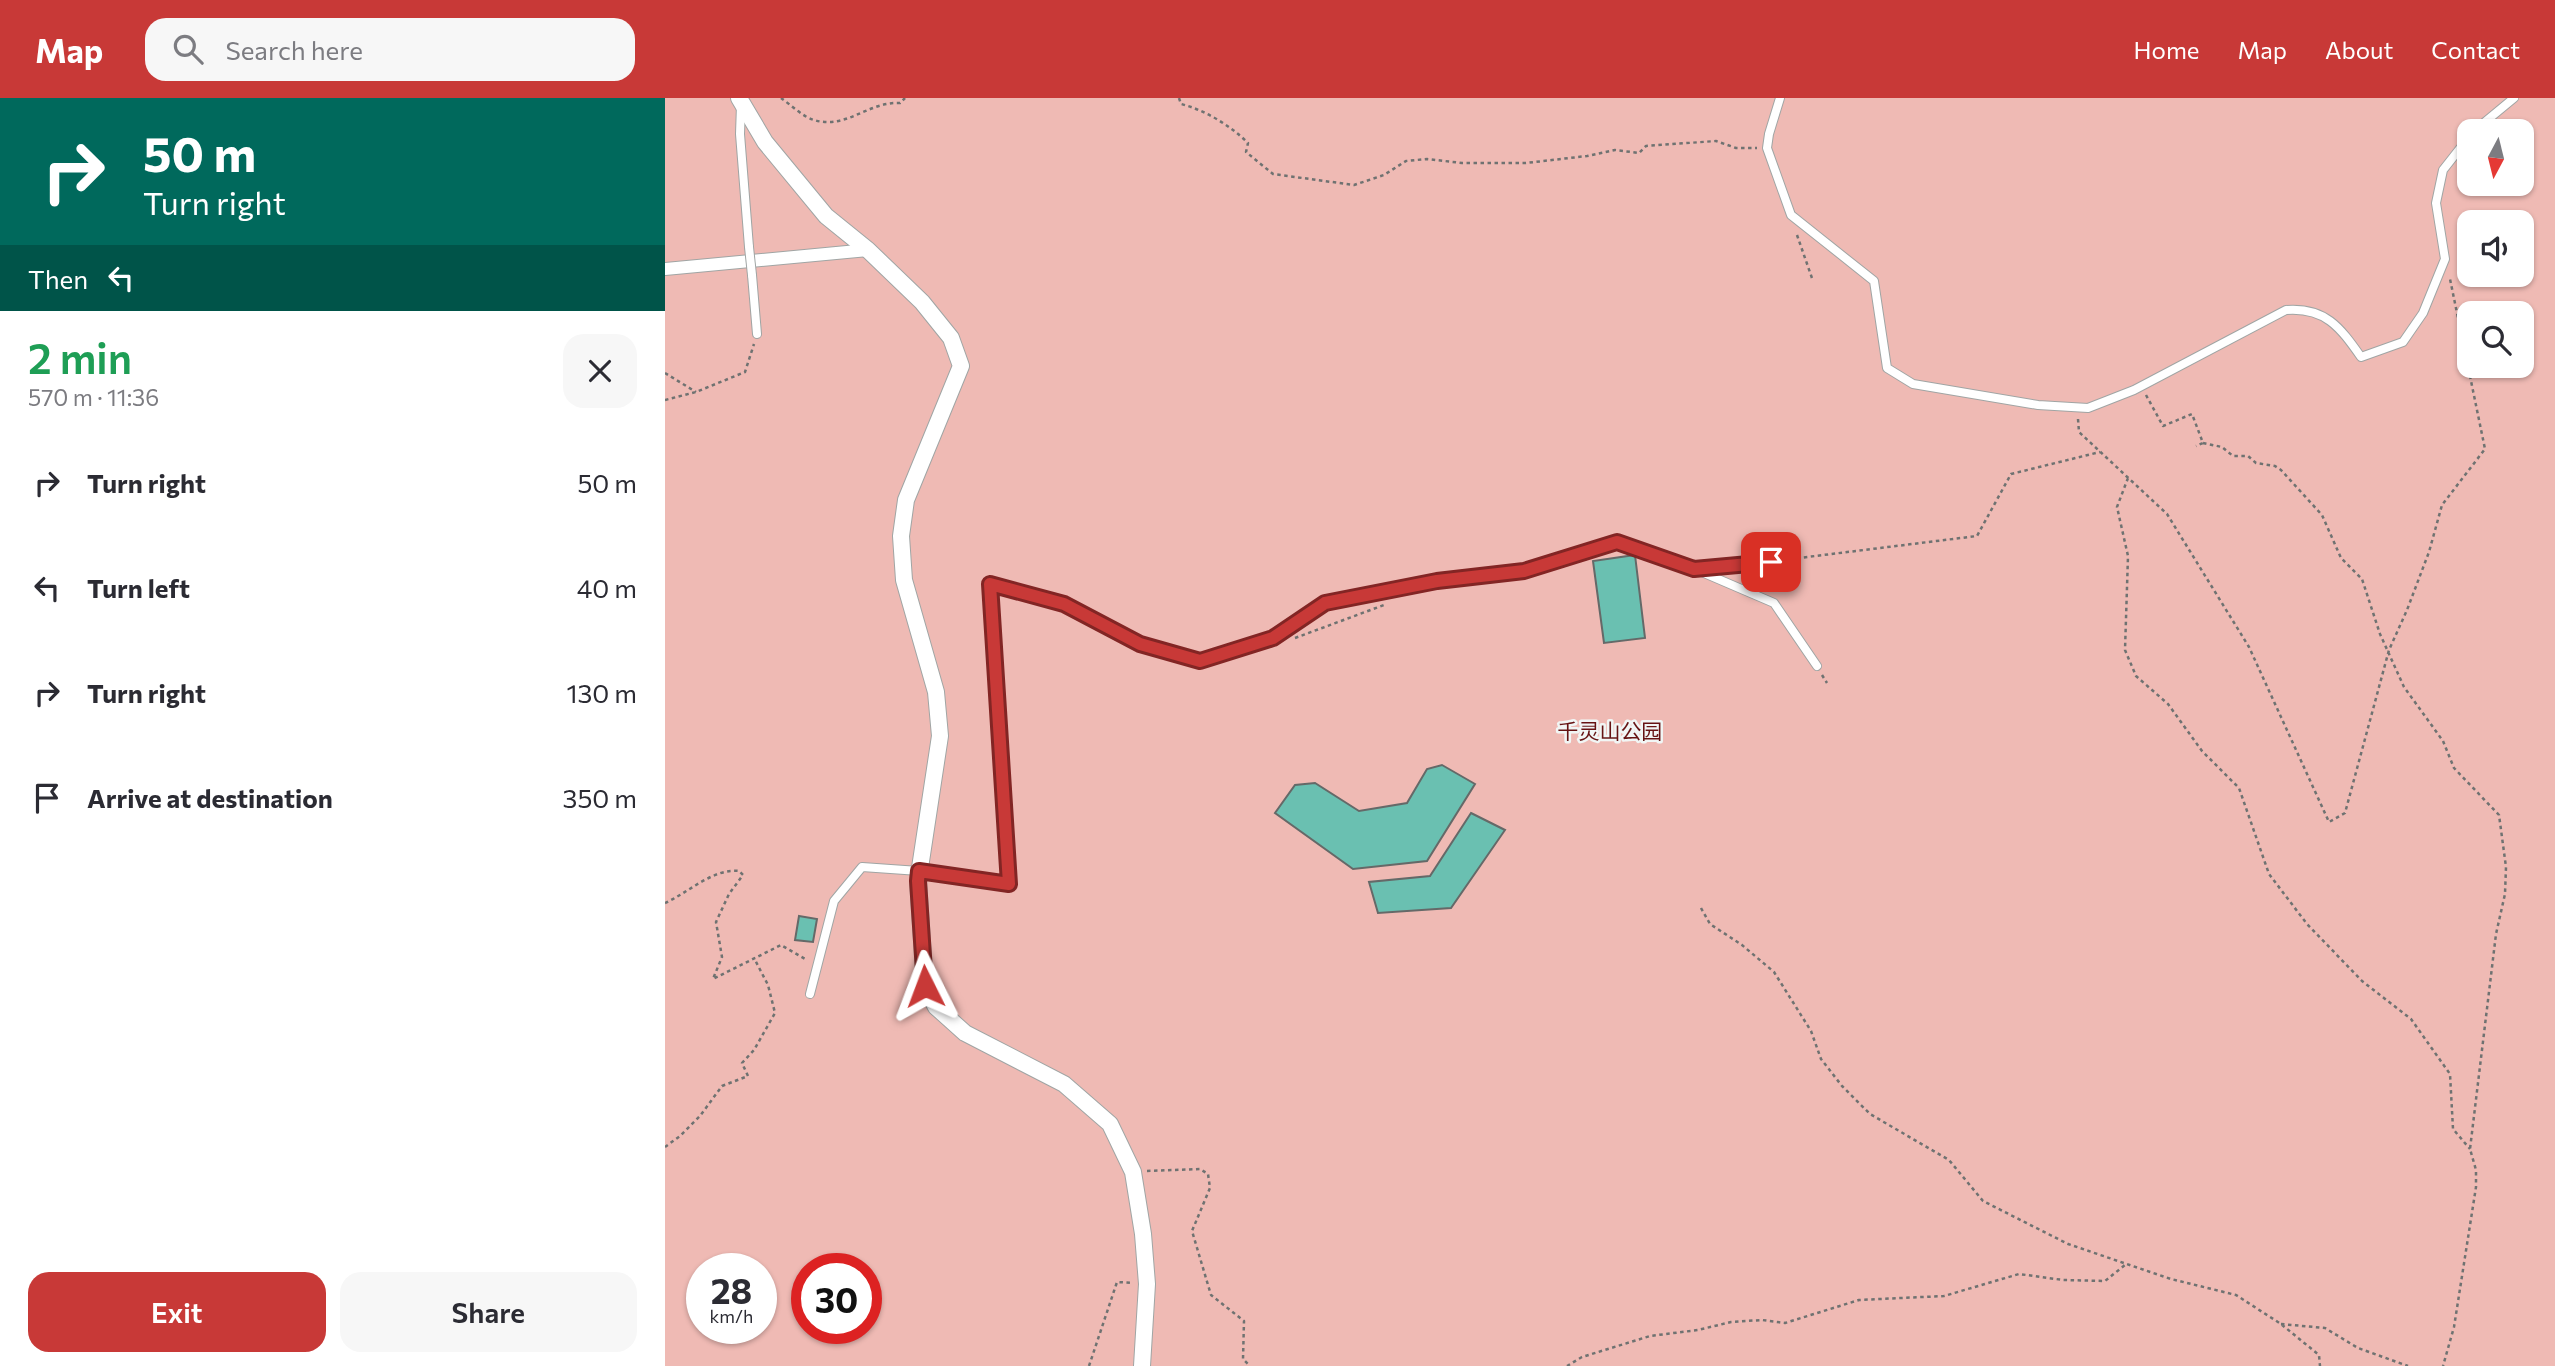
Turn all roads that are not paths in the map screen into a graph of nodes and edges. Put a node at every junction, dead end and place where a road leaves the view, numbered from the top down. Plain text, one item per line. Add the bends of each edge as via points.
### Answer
1 (1780, 98) edge
2 (2514, 98) edge
3 (740, 100) edge
4 (2489, 119) edge
5 (2457, 152) edge
6 (868, 250) junction
7 (665, 269) edge
8 (757, 334) road end
9 (1771, 562) road end
10 (1694, 569) junction
11 (1817, 666) dead end
12 (919, 871) junction
13 (810, 994) dead end
14 (1142, 1366) edge

1 - 5 lane via 1767,148 1791,215 1874,281 1887,368 1913,384 2038,405 2088,408 2142,386 2286,310 2305,309 2325,316 2361,357 2403,342 2423,313 2445,259 2436,203 2443,170
2 - 4 lane
3 - 6 street via 765,142 825,216
3 - 8 lane, bridge
6 - 7 street
6 - 12 street via 922,302 951,338 961,366 906,500 901,536 904,580 936,692 940,736
9 - 10 lane
10 - 11 lane via 1775,603
10 - 12 lane via 1617,542 1524,571 1437,581 1325,603 1273,638 1200,661 1140,644 1064,604 990,584 1009,884
12 - 13 lane via 862,866 834,901
12 - 14 street via 925,986 936,1007 965,1032 1064,1084 1110,1124 1133,1172 1147,1284

